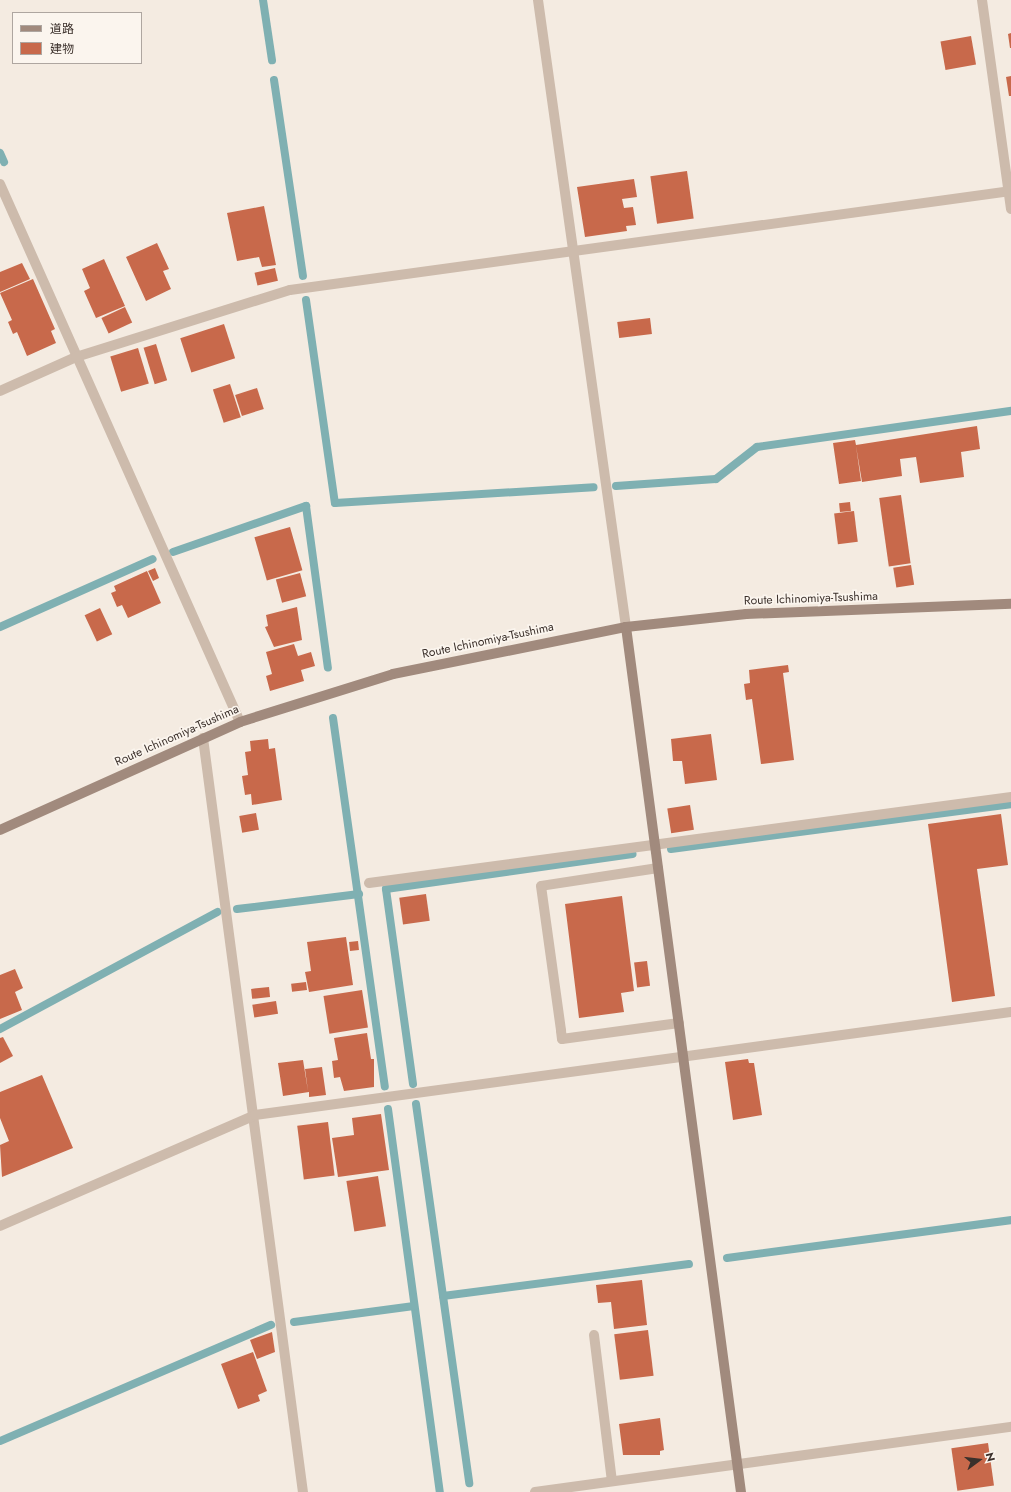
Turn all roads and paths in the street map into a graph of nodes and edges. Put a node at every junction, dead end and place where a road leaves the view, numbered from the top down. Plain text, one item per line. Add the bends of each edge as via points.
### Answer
1 (538, 0) edge
2 (982, 0) edge
3 (0, 184) edge
4 (1010, 191) edge
5 (1011, 209) edge
6 (573, 251) junction
7 (76, 357) junction
8 (0, 391) edge
9 (1011, 604) edge
10 (626, 627) junction
11 (240, 722) junction
12 (203, 738) junction
13 (1011, 797) edge
14 (0, 830) edge
15 (655, 845) junction
16 (658, 868) junction
17 (369, 883) dead end
18 (1011, 1012) edge
19 (679, 1023) junction
20 (683, 1057) junction
21 (255, 1115) junction
22 (0, 1226) edge
23 (594, 1335) dead end
24 (1011, 1427) edge
25 (737, 1464) junction
26 (612, 1481) junction
27 (303, 1492) edge
28 (534, 1492) edge
29 (741, 1492) edge

1 - 6 street
2 - 4 street
3 - 7 street
4 - 5 street
4 - 6 street
6 - 7 street via 290,290
6 - 10 street
7 - 8 street
7 - 11 street
9 - 10 main road, Route Ichinomiya-Tsushima via 746,614
10 - 11 main road, Route Ichinomiya-Tsushima via 393,674
10 - 15 main road
11 - 12 main road, Route Ichinomiya-Tsushima
12 - 14 main road, Route Ichinomiya-Tsushima
12 - 21 street
13 - 15 street
15 - 16 main road
15 - 17 street
16 - 19 main road
16 - 19 street via 541,886 562,1039
18 - 20 street
19 - 20 main road
20 - 21 street
20 - 25 main road
21 - 22 street
21 - 27 street
23 - 26 street
24 - 25 street
25 - 26 street
25 - 29 main road
26 - 28 street

